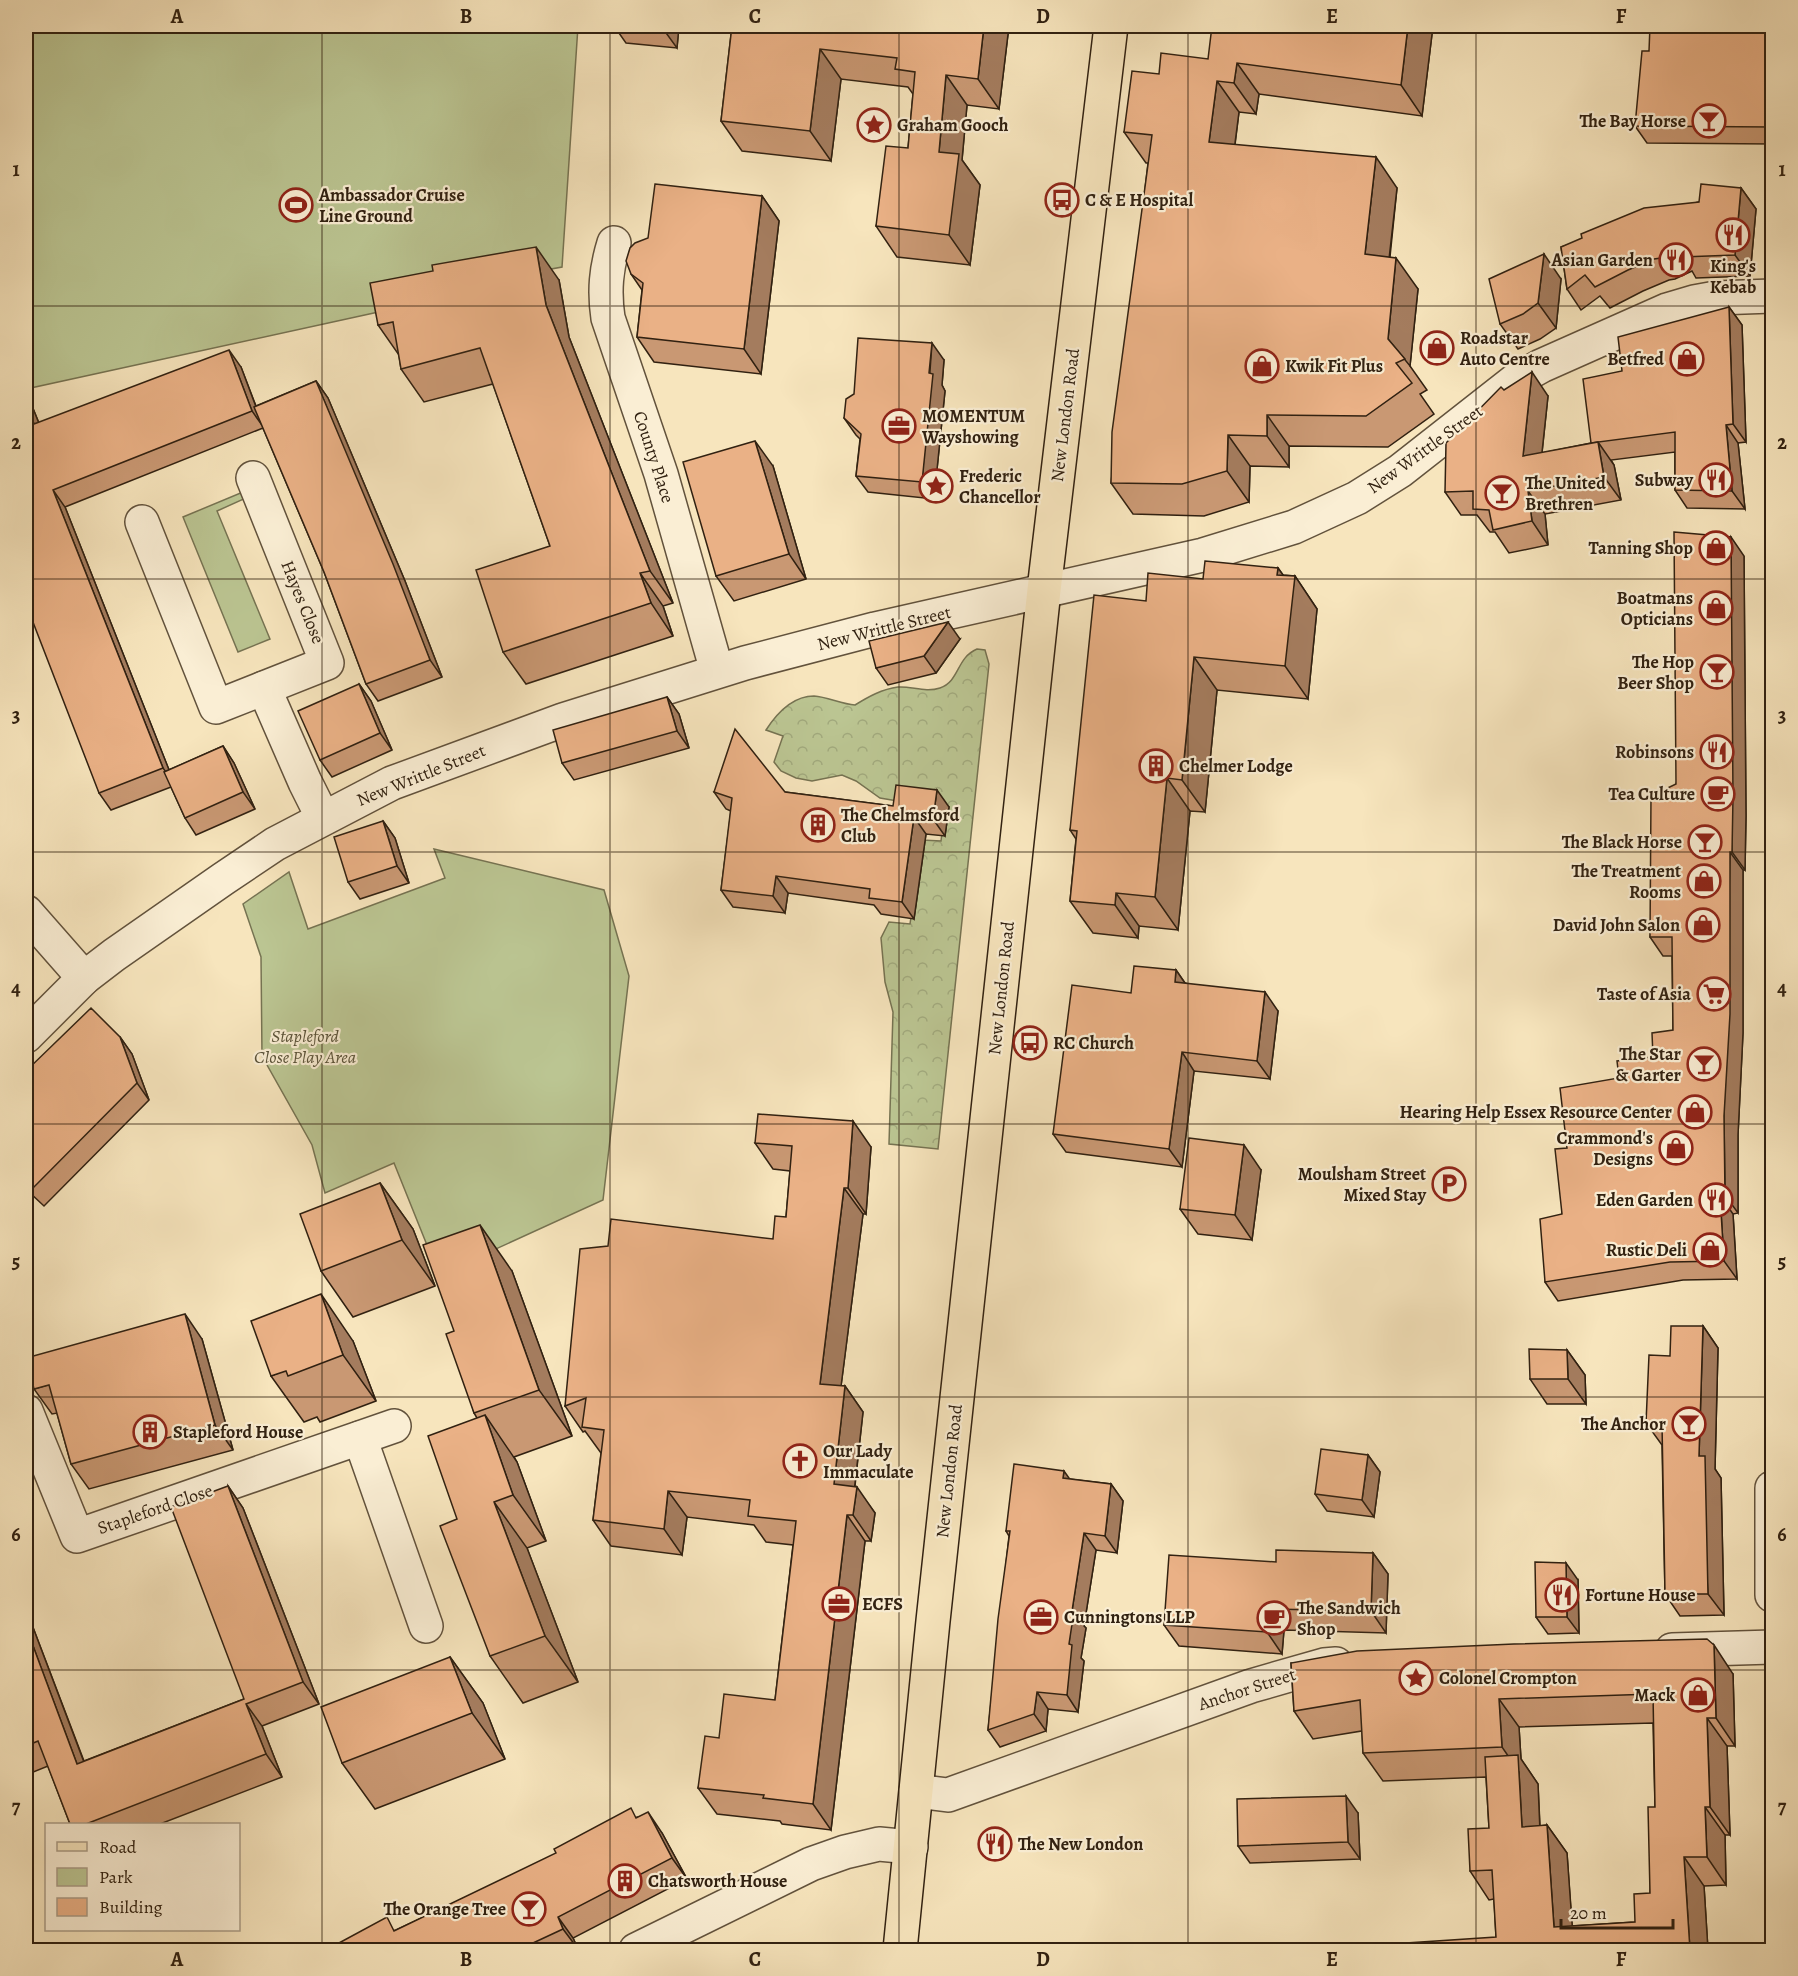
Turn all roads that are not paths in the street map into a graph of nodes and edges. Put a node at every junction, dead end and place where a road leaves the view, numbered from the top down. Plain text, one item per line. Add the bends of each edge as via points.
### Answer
1 (1111, 26) edge
2 (614, 243) dead end
3 (1773, 296) edge
4 (253, 478) dead end
5 (142, 522) dead end
6 (1044, 590) junction
7 (717, 671) junction
8 (264, 688) junction
9 (323, 818) junction
10 (26, 912) edge
11 (84, 978) junction
12 (26, 1036) edge
13 (26, 1412) edge
14 (394, 1426) dead end
15 (360, 1438) junction
16 (1773, 1488) edge
17 (1772, 1578) edge
18 (1773, 1595) edge
19 (426, 1626) dead end
20 (1773, 1647) edge
21 (1641, 1650) edge
22 (1369, 1660) edge
23 (916, 1791) junction
24 (911, 1847) junction
25 (636, 1950) edge
26 (900, 1950) edge

1 - 6 main road, New London Road
2 - 7 street, County Place via 606,278 609,318 660,474
3 - 6 street, New Writtle Street via 1716,298 1667,310 1541,366 1516,380 1400,471 1357,498 1294,527 1203,555
4 - 8 street, Hayes Close via 327,663
5 - 8 street, Hayes Close via 216,708
6 - 7 street, New Writtle Street
6 - 23 main road, New London Road
7 - 9 street, New Writtle Street via 563,720 424,771
8 - 9 street
9 - 11 street, New Writtle Street via 275,844
10 - 11 street
11 - 12 street, New Writtle Street
13 - 15 street, Stapleford Close via 77,1536
14 - 15 street, Stapleford Close
15 - 19 street
16 - 17 street
17 - 18 street
20 - 21 street
22 - 23 street, Anchor Street via 1324,1665 1251,1686 948,1795
23 - 24 main road, New London Road
24 - 25 street via 879,1844 811,1864
24 - 26 main road, New London Road

